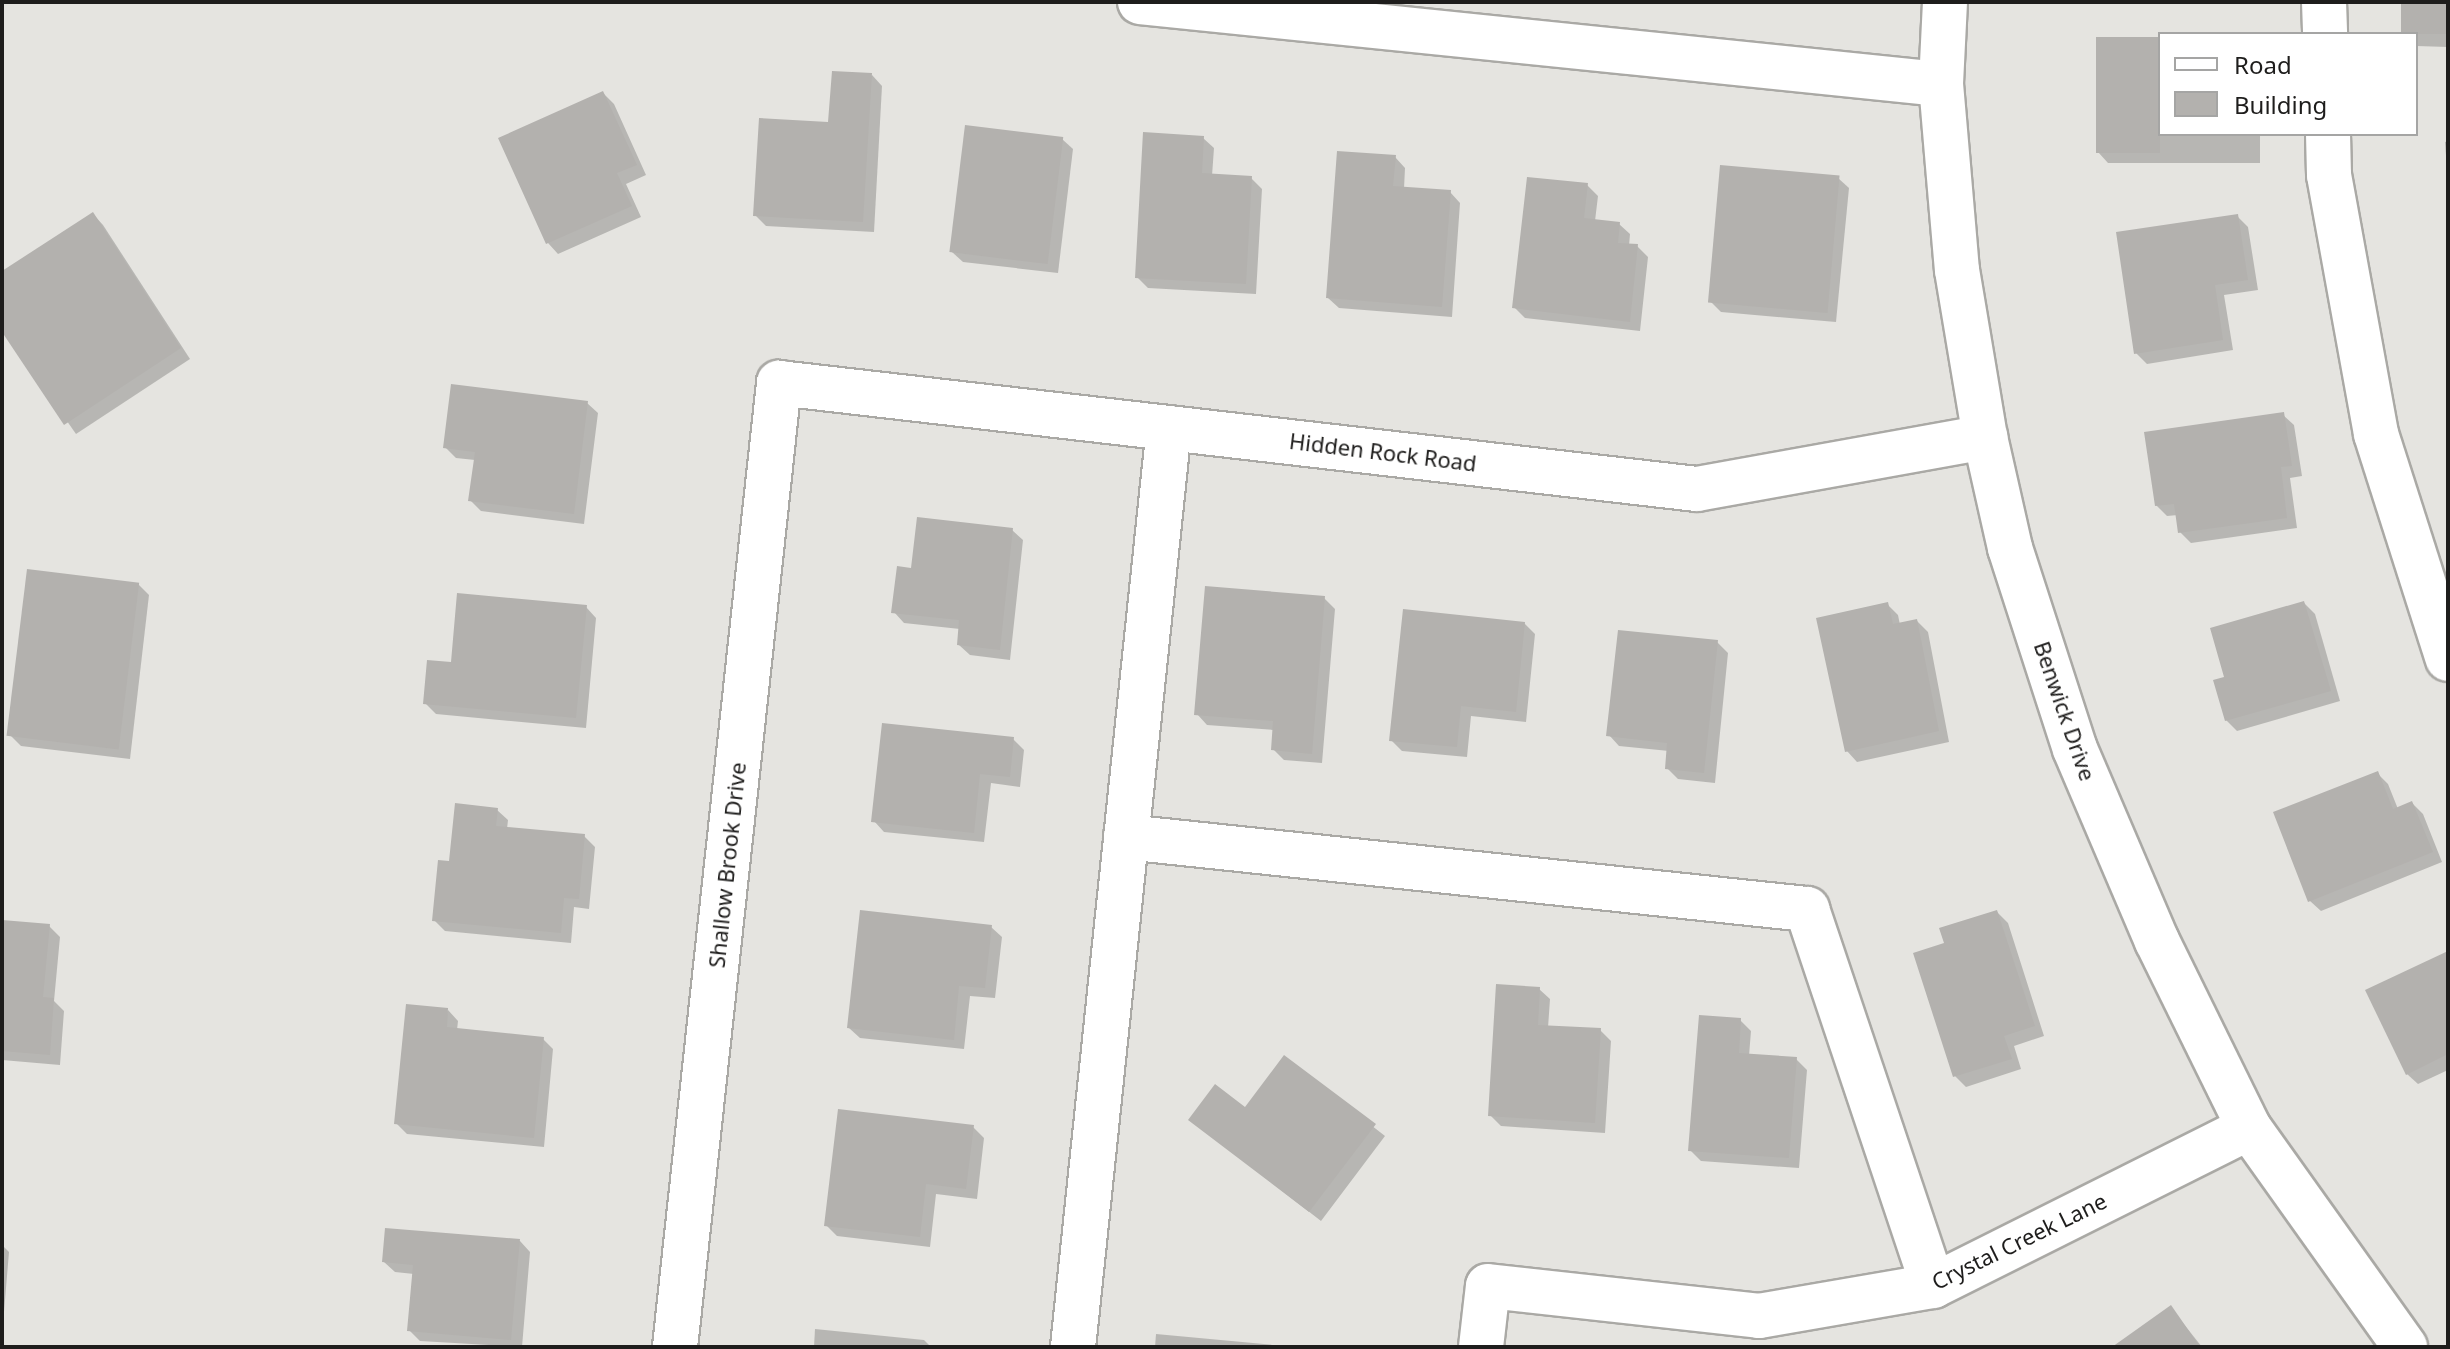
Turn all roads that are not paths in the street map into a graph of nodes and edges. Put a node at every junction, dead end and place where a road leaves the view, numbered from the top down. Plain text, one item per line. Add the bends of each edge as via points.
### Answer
1 (1140, 2) edge
2 (1945, 2) edge
3 (2324, 2) edge
4 (2325, 32) edge
5 (1941, 84) junction
6 (2328, 136) edge
7 (779, 383) joint
8 (1169, 428) junction
9 (1985, 437) junction
10 (2448, 659) edge
11 (1126, 837) junction
12 (2249, 1128) junction
13 (1933, 1286) junction
14 (675, 1347) edge
15 (1073, 1347) edge
16 (1481, 1347) edge
17 (2405, 1347) edge

1 - 5 street
2 - 5 street, Benwick Drive
3 - 4 street
5 - 9 street, Benwick Drive via 1957,270
6 - 10 street via 2329,175 2376,434
7 - 8 street, Hidden Rock Road
7 - 14 street, Shallow Brook Drive
8 - 9 street, Hidden Rock Road via 1697,489
8 - 11 street
9 - 12 street, Benwick Drive via 2010,548 2075,749 2157,941
11 - 13 street via 1807,909
11 - 15 street
12 - 13 street, Crystal Creek Lane
12 - 17 street, Benwick Drive
13 - 16 street, Crystal Creek Lane via 1759,1316 1488,1286

